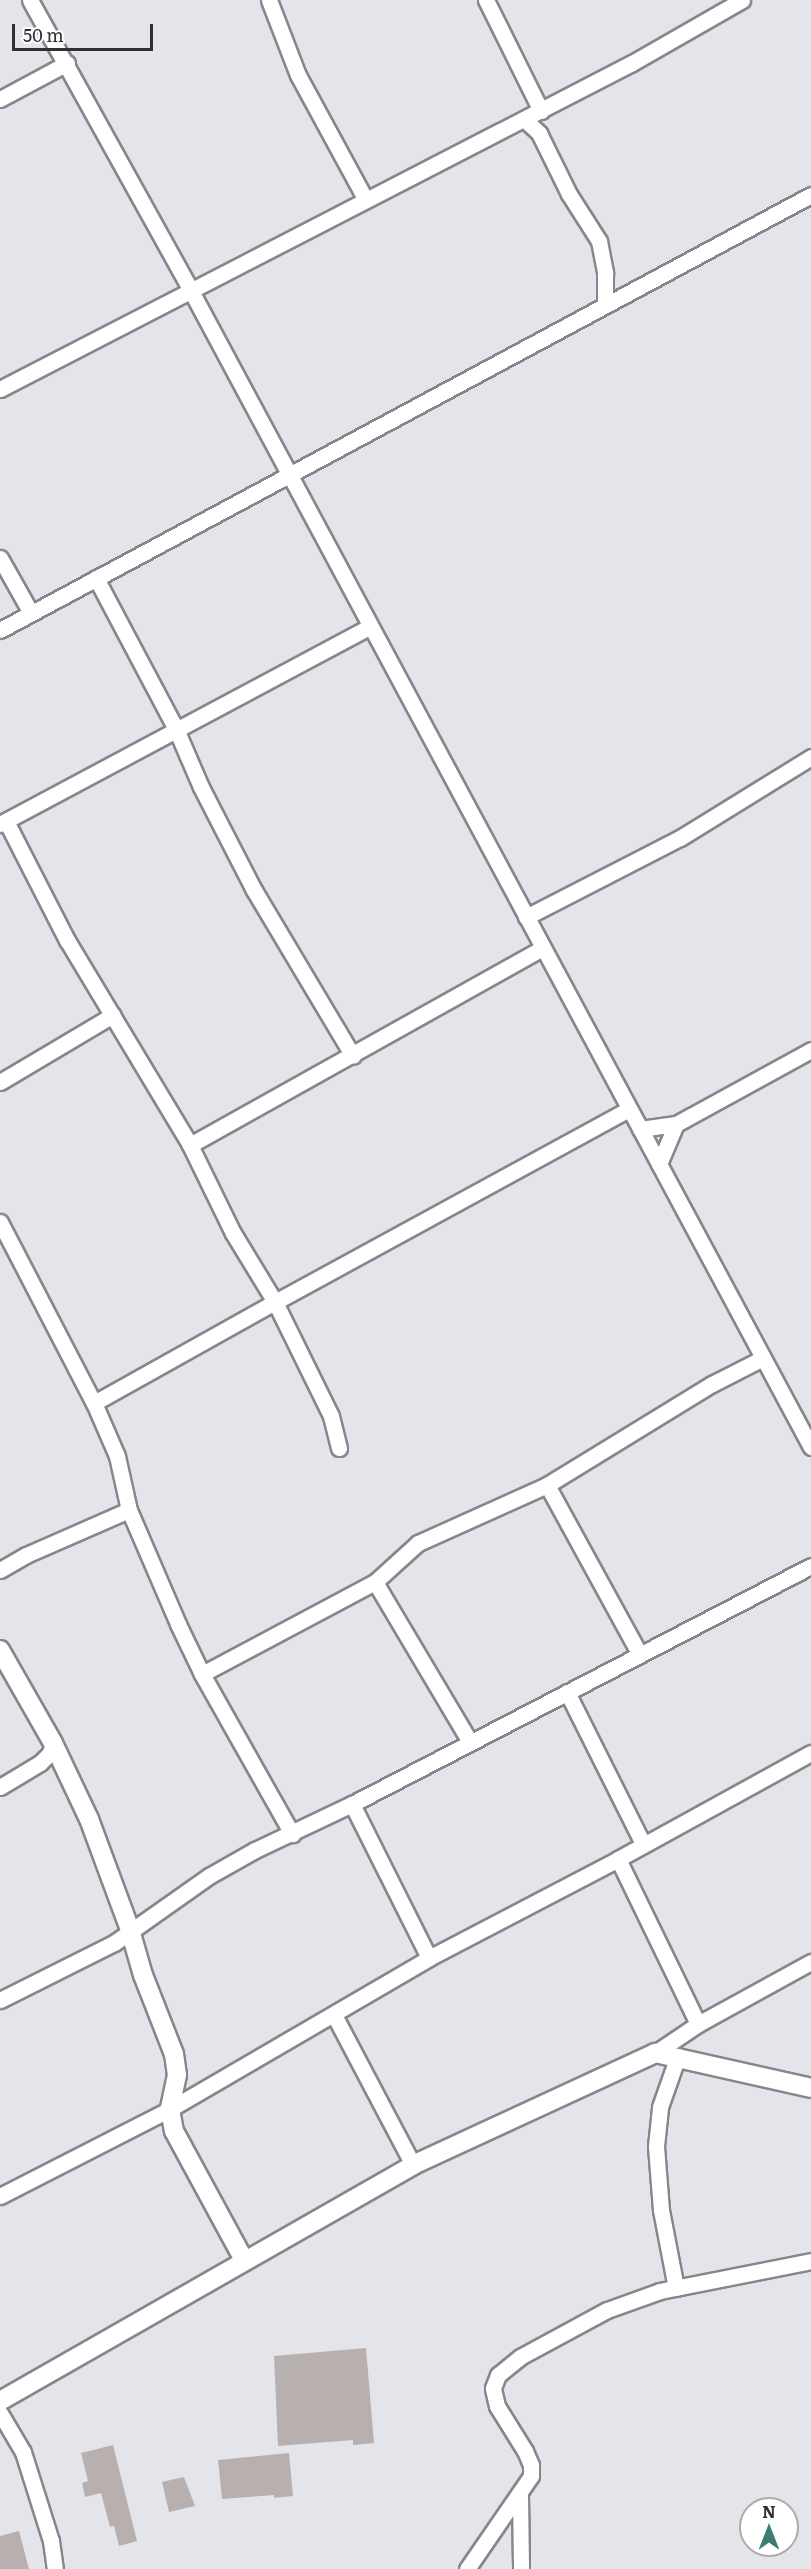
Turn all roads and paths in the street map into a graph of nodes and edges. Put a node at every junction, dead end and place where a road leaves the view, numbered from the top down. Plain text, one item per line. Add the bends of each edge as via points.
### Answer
1 (30, 0) edge
2 (269, 0) edge
3 (486, 0) edge
4 (742, 0) edge
5 (721, 6) edge
6 (67, 63) junction
7 (0, 99) edge
8 (541, 111) junction
9 (524, 119) junction
10 (811, 195) edge
11 (366, 200) junction
12 (190, 290) junction
13 (605, 305) junction
14 (0, 389) edge
15 (288, 475) junction
16 (0, 558) edge
17 (96, 578) junction
18 (31, 613) junction
19 (369, 627) junction
20 (0, 630) edge
21 (176, 729) junction
22 (811, 757) edge
23 (3, 822) edge
24 (526, 917) junction
25 (543, 948) junction
26 (113, 1015) junction
27 (811, 1050) edge
28 (353, 1056) junction
29 (0, 1082) edge
30 (630, 1109) junction
31 (676, 1124) junction
32 (640, 1129) junction
33 (190, 1145) junction
34 (659, 1164) junction
35 (0, 1222) edge
36 (275, 1302) junction
37 (763, 1358) junction
38 (94, 1403) junction
39 (811, 1447) edge
40 (339, 1448) dead end
41 (547, 1485) junction
42 (129, 1510) junction
43 (811, 1566) edge
44 (0, 1570) edge
45 (375, 1582) junction
46 (0, 1650) edge
47 (639, 1653) junction
48 (202, 1674) junction
49 (567, 1692) junction
50 (470, 1742) junction
51 (53, 1743) junction
52 (811, 1753) edge
53 (0, 1787) edge
54 (352, 1804) junction
55 (292, 1834) junction
56 (643, 1845) junction
57 (618, 1859) junction
58 (130, 1930) junction
59 (429, 1958) junction
60 (811, 1962) edge
61 (0, 2000) edge
62 (334, 2015) junction
63 (698, 2024) junction
64 (655, 2053) junction
65 (678, 2056) junction
66 (811, 2088) edge
67 (170, 2109) junction
68 (413, 2165) junction
69 (0, 2196) edge
70 (244, 2260) junction
71 (811, 2262) edge
72 (676, 2288) junction
73 (0, 2401) edge
74 (0, 2413) edge
75 (520, 2495) junction
76 (518, 2567) edge
77 (55, 2569) edge
78 (467, 2569) edge

1 - 6 street
2 - 11 street via 298,75
3 - 8 street
4 - 5 street
5 - 8 street
6 - 7 street
6 - 12 street
8 - 9 street
9 - 11 street
9 - 13 street via 539,133 569,194 599,241
10 - 13 street
11 - 12 street
12 - 14 street
12 - 15 street
13 - 15 street
15 - 17 street
15 - 19 street
16 - 18 street
17 - 18 street
17 - 21 street
18 - 20 street
19 - 21 street
19 - 24 street
21 - 23 street
21 - 28 street via 254,890
22 - 24 street via 680,838
23 - 26 street
24 - 25 street
25 - 28 street
25 - 30 street
26 - 29 street
26 - 33 street
27 - 31 street
28 - 33 street
30 - 32 street
30 - 36 street
31 - 32 street
31 - 34 street
32 - 34 street
33 - 36 street via 233,1233
34 - 37 street
35 - 38 street
36 - 38 street
36 - 40 street via 331,1416
37 - 39 street
37 - 41 street via 712,1384
38 - 42 street via 117,1456
41 - 45 street via 418,1543
41 - 47 street
42 - 44 street via 46,1545
42 - 48 street
43 - 47 street
45 - 48 street
45 - 50 street
46 - 51 street
47 - 49 street
48 - 55 street
49 - 50 street
49 - 56 street
50 - 54 street
51 - 53 street via 40,1763
51 - 58 street via 89,1819
52 - 56 street
54 - 55 street
54 - 59 street
55 - 58 street via 209,1876
56 - 57 street
57 - 59 street
57 - 63 street
58 - 61 street via 85,1959
58 - 67 street via 174,2054 177,2075
59 - 62 street
60 - 63 street
62 - 67 street
62 - 68 street
63 - 64 street
64 - 65 street
64 - 68 street
65 - 66 street
65 - 72 street via 660,2107 656,2146
67 - 69 street
67 - 70 street via 174,2131
68 - 70 street
70 - 73 street
71 - 72 street
72 - 75 street via 607,2310 520,2357 498,2375 494,2388 497,2406 531,2465 531,2476
74 - 77 street via 23,2452 51,2541
75 - 76 street
75 - 78 street

